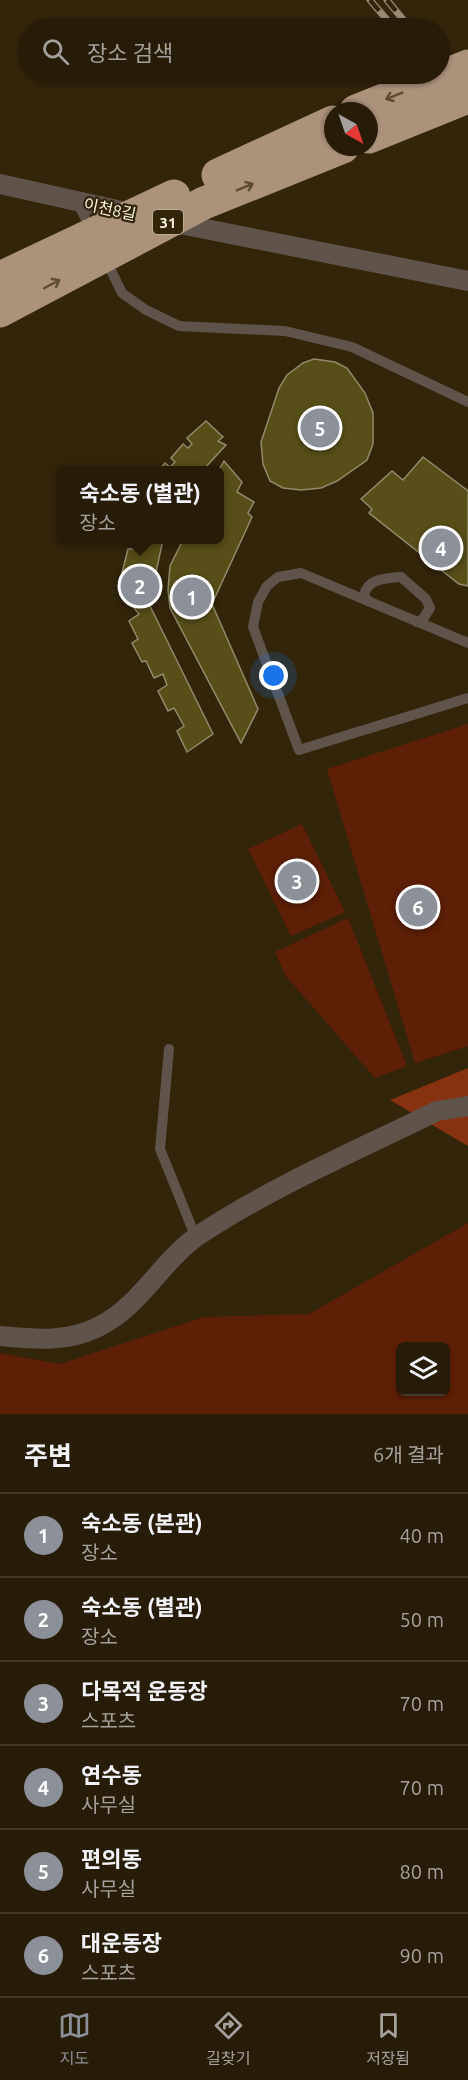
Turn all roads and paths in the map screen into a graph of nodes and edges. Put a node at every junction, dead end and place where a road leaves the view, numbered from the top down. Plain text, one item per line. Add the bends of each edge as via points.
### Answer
1 (468, 66) edge
2 (450, 73) edge
3 (423, 84) edge
4 (468, 97) edge
5 (378, 102) edge
6 (324, 126) edge
7 (378, 132) edge
8 (324, 155) edge
9 (0, 184) edge
10 (77, 202) junction
11 (0, 278) edge
12 (468, 281) edge
13 (0, 311) edge
14 (468, 402) edge
15 (368, 601) junction
16 (417, 622) junction
17 (468, 643) edge
18 (468, 698) edge
19 (169, 1049) dead end
20 (468, 1106) edge
21 (196, 1238) junction
22 (0, 1336) edge

1 -> 2 highway, bridge
3 -> 5 highway, bridge
4 - 7 highway, bridge
6 - 11 highway, 31, bridge
13 -> 8 highway, 31, bridge via 204,203
9 - 10 street, 이천8길
10 - 12 street, 이천8길
10 - 14 lane via 122,293 146,310 179,326 285,331 352,347
15 - 16 lane
15 - 16 lane via 364,595 372,582 401,578 426,599 430,608
15 - 18 lane via 301,573 278,577 258,602 253,627 298,750
16 - 17 lane
19 - 21 lane via 160,1149
20 - 21 street via 437,1111 234,1213
21 - 22 street via 130,1305 98,1327 57,1340

